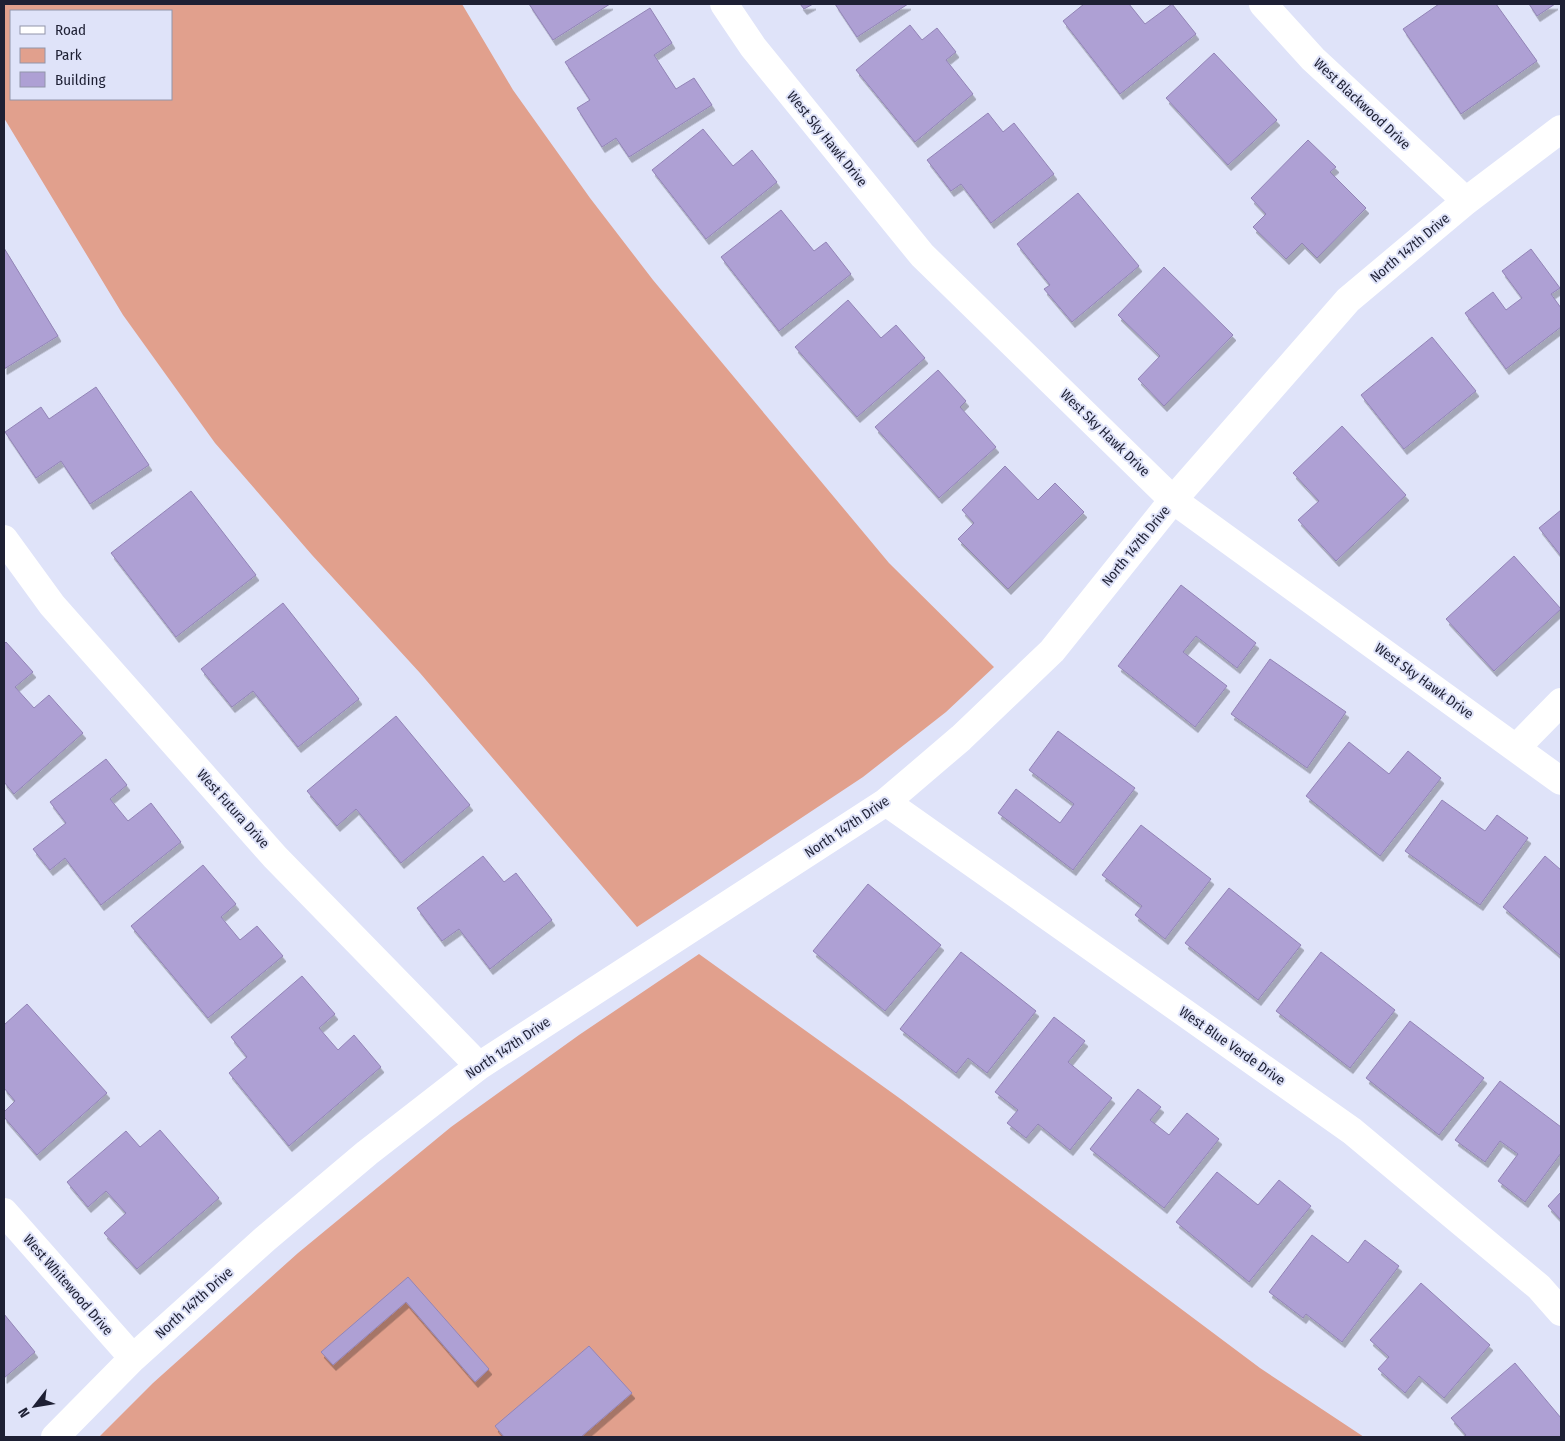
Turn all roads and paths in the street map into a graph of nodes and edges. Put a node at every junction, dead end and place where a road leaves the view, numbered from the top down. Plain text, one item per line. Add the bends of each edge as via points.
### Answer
1 (724, 4) edge
2 (1263, 4) edge
3 (1561, 129) edge
4 (1466, 201) junction
5 (1173, 500) junction
6 (4, 538) edge
7 (1561, 702) edge
8 (1517, 747) junction
9 (1561, 781) edge
10 (886, 802) junction
11 (479, 1066) junction
12 (4, 1212) edge
13 (1561, 1312) edge
14 (133, 1358) junction
15 (55, 1437) edge

1 - 5 street, West Sky Hawk Drive via 753,47 922,254
2 - 4 street, West Blackwood Drive via 1313,59
3 - 4 street, North 147th Drive
4 - 5 street, North 147th Drive via 1348,300
5 - 8 street, West Sky Hawk Drive
5 - 10 street, North 147th Drive via 1052,651 961,738
6 - 11 street, West Futura Drive via 52,605 276,856
7 - 8 street
8 - 9 street, West Sky Hawk Drive
10 - 11 street, North 147th Drive
10 - 13 street, West Blue Verde Drive via 1352,1130 1539,1287
11 - 14 street, North 147th Drive via 265,1239
12 - 14 street, West Whitewood Drive
14 - 15 street, North 147th Drive

